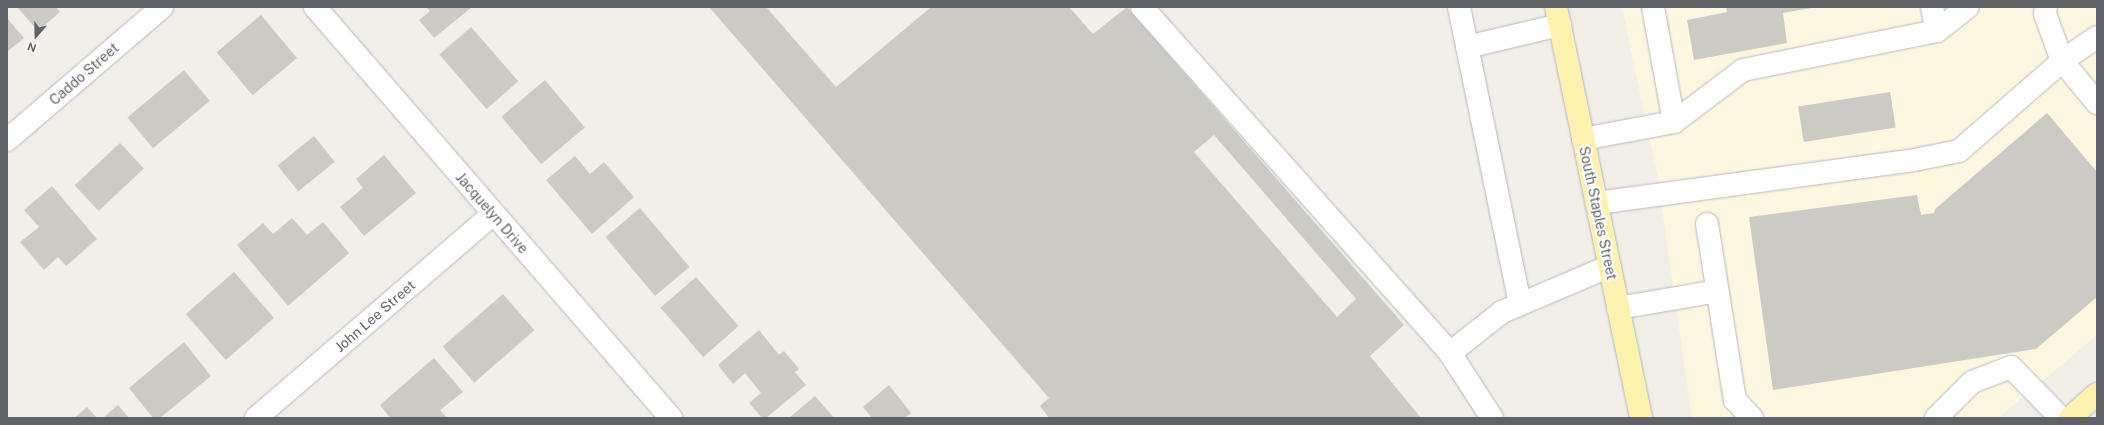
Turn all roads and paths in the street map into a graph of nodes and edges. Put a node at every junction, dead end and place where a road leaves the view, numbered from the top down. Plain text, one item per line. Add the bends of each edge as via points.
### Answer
1 (162, 7) edge
2 (315, 7) edge
3 (1142, 7) edge
4 (1459, 7) edge
5 (1653, 7) edge
6 (1932, 7) edge
7 (1968, 7) edge
8 (2046, 7) edge
9 (1558, 16) edge
10 (1937, 31) junction
11 (2097, 37) edge
12 (1467, 47) junction
13 (2062, 61) junction
14 (2097, 103) edge
15 (1674, 122) junction
16 (1583, 139) junction
17 (7, 140) edge
18 (1597, 203) junction
19 (494, 214) junction
20 (1707, 224) dead end
21 (1610, 266) junction
22 (1718, 291) junction
23 (1520, 304) junction
24 (1618, 308) junction
25 (1450, 352) junction
26 (2097, 394) edge
27 (256, 418) edge
28 (672, 418) edge
29 (1492, 418) edge
30 (1641, 418) edge
31 (1752, 418) edge
32 (1936, 418) edge
33 (2061, 418) edge
34 (2070, 418) edge

1 - 17 street, Caddo Street
2 - 19 street, Jacquelyn Drive
3 - 25 street
4 - 12 street
5 - 15 street
6 - 10 street
7 - 10 street
8 - 13 street via 2045,14
9 - 12 street
9 - 16 main road, South Staples Street
10 - 15 street via 1744,70
11 - 13 street
12 - 23 street
13 - 14 street
13 - 18 street via 1959,151 1914,160
15 - 16 street
16 - 18 main road, South Staples Street
18 - 21 main road, South Staples Street
19 - 27 street, John Lee Street
19 - 28 street, Jacquelyn Drive
20 - 22 street
21 - 23 street
21 - 24 main road, South Staples Street
22 - 24 street
22 - 31 street via 1735,400
23 - 25 street via 1502,312
24 - 30 main road, South Staples Street
25 - 29 street
26 - 34 main road
32 - 33 street via 1972,382 2011,366

